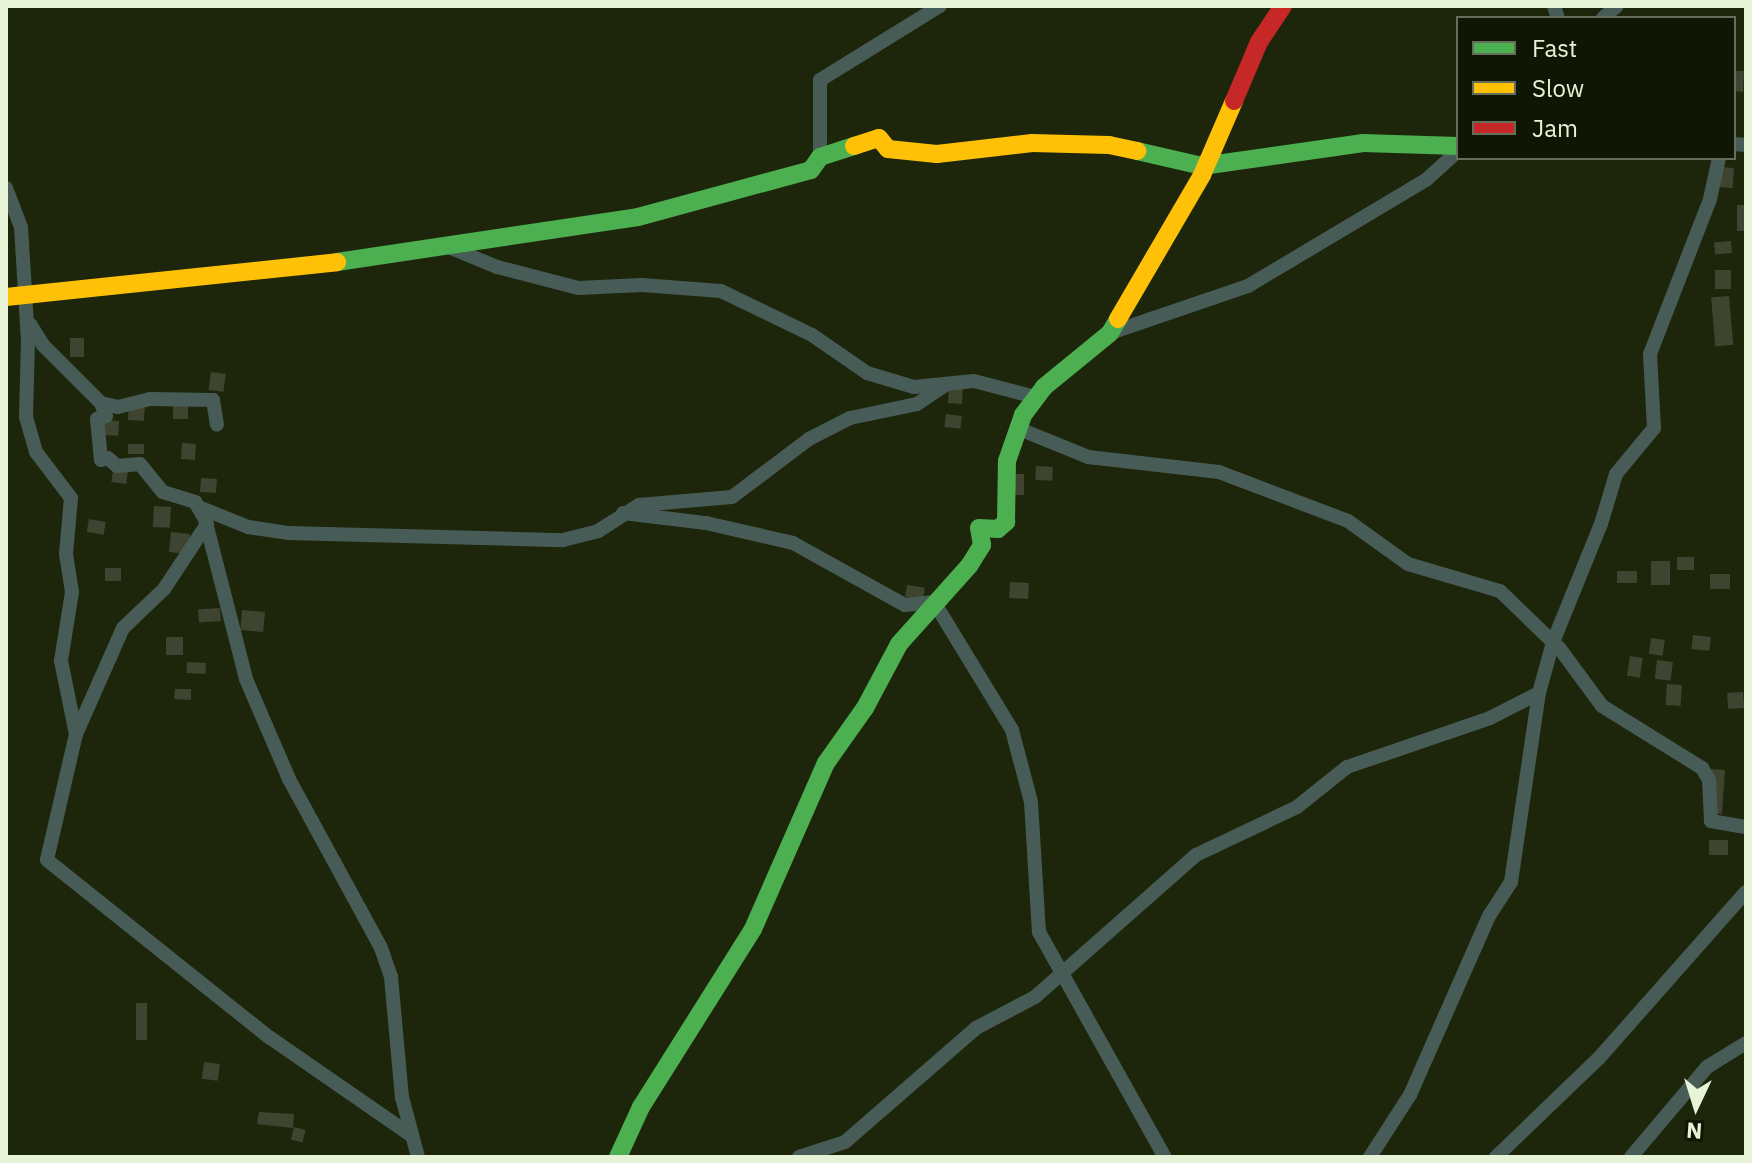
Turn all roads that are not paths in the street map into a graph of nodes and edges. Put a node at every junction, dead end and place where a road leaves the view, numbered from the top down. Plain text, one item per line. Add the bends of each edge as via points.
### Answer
1 (940, 6) edge
2 (1283, 6) edge
3 (1456, 148) edge
4 (1456, 150) edge
5 (820, 157) junction
6 (1719, 160) edge
7 (1202, 166) junction
8 (6, 188) edge
9 (451, 248) junction
10 (26, 296) junction
11 (6, 297) edge
12 (27, 316) junction
13 (1110, 333) junction
14 (947, 384) junction
15 (1035, 397) junction
16 (101, 403) junction
17 (217, 425) dead end
18 (1017, 428) junction
19 (201, 508) junction
20 (623, 513) junction
21 (207, 524) junction
22 (934, 602) junction
23 (1553, 642) junction
24 (1539, 693) junction
25 (76, 734) junction
26 (1746, 827) edge
27 (1746, 892) edge
28 (1063, 975) junction
29 (1746, 1043) edge
30 (412, 1136) junction
31 (418, 1157) edge
32 (618, 1157) edge
33 (799, 1157) edge
34 (1165, 1157) edge
35 (1370, 1157) edge
36 (1496, 1157) edge
37 (1631, 1157) edge

1 - 5 street via 820,80
2 - 7 street via 1259,42
3 - 7 street via 1363,143
4 - 13 street via 1426,180 1248,286
5 - 7 street via 879,138 888,149 937,154 1032,143 1109,145
5 - 9 street via 811,170 682,208
6 - 23 street via 1710,199 1650,354 1654,428 1616,474
7 - 13 street via 1170,233 1129,292
8 - 10 street via 21,227
9 - 10 street
9 - 14 street via 497,267 578,288 642,285 721,291 812,335 867,373 914,387
10 - 11 street
10 - 12 street
12 - 16 street via 43,345
12 - 25 street via 26,417 36,452 71,498 66,554 72,592 61,661
13 - 15 street
14 - 15 street via 974,381
14 - 20 street via 917,404 850,418 818,434 732,497 661,501
15 - 18 street
16 - 17 street via 118,407 150,399 213,400
16 - 19 street via 106,416 97,419 101,460 108,458 117,466 140,464 163,492
18 - 22 street via 1007,461 1006,522 998,529 979,528 982,545
18 - 23 street via 1088,457 1219,472 1332,514 1408,564 1500,591
19 - 20 street via 248,527 288,533 545,543 598,531
19 - 21 street
20 - 22 street via 706,523 793,543 905,605
21 - 25 street via 164,589 123,628
21 - 30 street via 246,679 289,779 381,948 391,977 402,1097
22 - 28 street via 1012,730 1031,802 1039,932
22 - 32 street via 899,644 826,763 753,929 648,1095
23 - 24 street
23 - 26 street via 1610,713 1702,768 1709,780 1711,821
24 - 28 street via 1490,718 1347,767 1297,807 1196,855
24 - 35 street via 1511,882 1481,932 1418,1081
25 - 30 street via 49,866 100,899 269,1037
27 - 36 street via 1599,1058
28 - 33 street via 1035,997 976,1028 845,1142
28 - 34 street
29 - 37 street via 1707,1067
30 - 31 street

